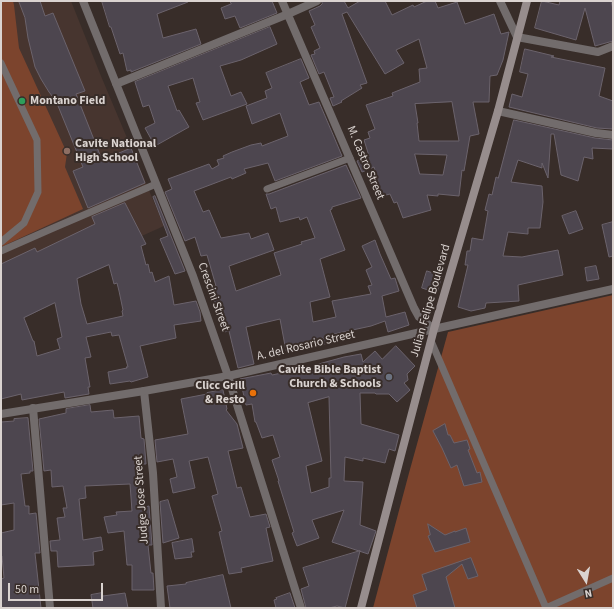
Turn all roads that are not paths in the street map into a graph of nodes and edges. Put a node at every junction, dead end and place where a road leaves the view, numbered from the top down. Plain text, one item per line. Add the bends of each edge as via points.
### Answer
1 (83, 1) edge
2 (282, 1) edge
3 (317, 1) edge
4 (500, 1) edge
5 (527, 1) edge
6 (288, 14) junction
7 (517, 37) junction
8 (613, 46) edge
9 (1, 63) edge
10 (116, 84) junction
11 (498, 111) junction
12 (613, 135) edge
13 (350, 158) junction
14 (156, 184) junction
15 (267, 189) dead end
16 (1, 242) edge
17 (1, 251) edge
18 (613, 289) edge
19 (434, 329) junction
20 (431, 341) junction
21 (228, 376) junction
22 (144, 391) junction
23 (33, 408) junction
24 (1, 414) edge
25 (613, 578) edge
26 (50, 608) edge
27 (161, 608) edge
28 (302, 608) edge
29 (361, 608) edge
30 (546, 608) edge

1 - 10 street, Crescini Street
2 - 6 street, M. Castro Street
3 - 6 street
4 - 7 street
5 - 7 main road, Julian Felipe Boulevard
6 - 10 street
6 - 13 street, M. Castro Street
7 - 8 street via 598,52
7 - 11 main road, Julian Felipe Boulevard
9 - 16 lane via 37,140 38,192 24,223
10 - 14 street, Crescini Street
11 - 12 street
11 - 19 main road, Julian Felipe Boulevard
13 - 15 lane
13 - 19 street, M. Castro Street via 416,313
14 - 17 lane
14 - 21 street, Crescini Street via 193,276
18 - 19 street, A. del Rosario Street
19 - 20 main road, Julian Felipe Boulevard
19 - 21 street, A. del Rosario Street
20 - 29 main road, Julian Felipe Boulevard
20 - 30 lane
21 - 22 street, A. del Rosario Street
21 - 28 street, Crescini Street
22 - 23 street, A. del Rosario Street
22 - 27 street, Judge Jose Street via 153,473
23 - 24 street, A. del Rosario Street
23 - 26 street
25 - 30 lane

